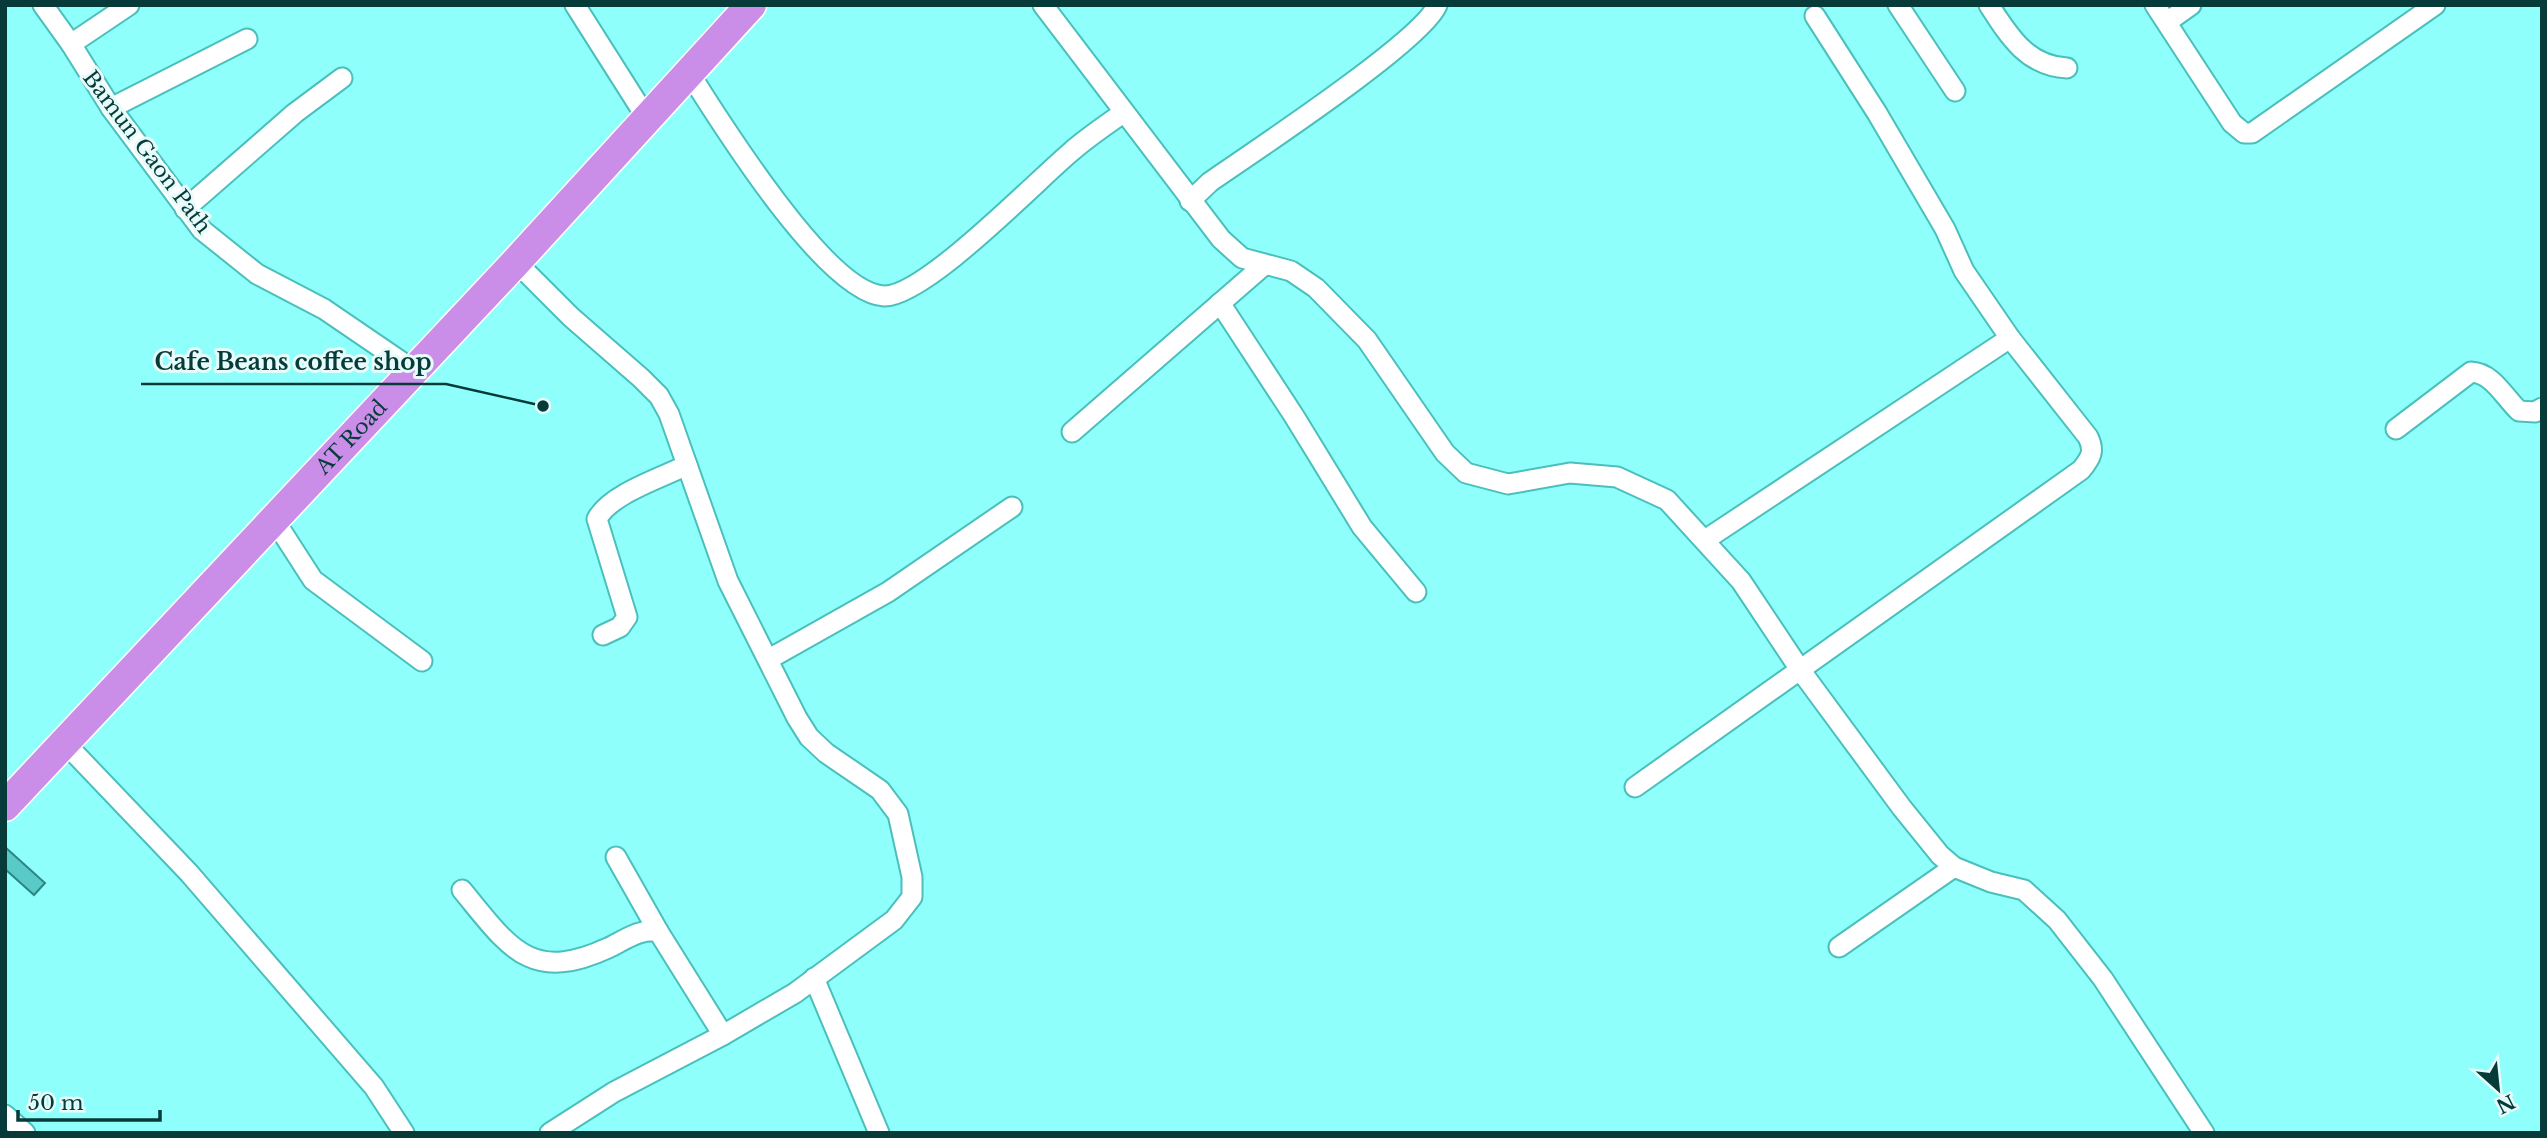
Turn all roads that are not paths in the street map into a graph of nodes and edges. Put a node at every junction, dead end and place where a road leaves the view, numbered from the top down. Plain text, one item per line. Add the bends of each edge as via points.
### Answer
1 (43, 5) edge
2 (129, 5) edge
3 (575, 5) edge
4 (751, 5) edge
5 (1043, 5) edge
6 (1437, 5) edge
7 (1898, 5) edge
8 (1989, 5) edge
9 (2155, 5) edge
10 (2191, 5) edge
11 (2435, 5) edge
12 (1815, 16) dead end
13 (2166, 23) junction
14 (247, 39) dead end
15 (71, 44) junction
16 (2067, 68) dead end
17 (688, 71) junction
18 (342, 78) dead end
19 (1955, 92) dead end
20 (111, 108) junction
21 (1124, 113) junction
22 (646, 117) junction
23 (1190, 201) junction
24 (185, 209) junction
25 (516, 262) junction
26 (1264, 266) junction
27 (1220, 303) junction
28 (2010, 338) junction
29 (412, 369) junction
30 (2542, 408) edge
31 (2396, 429) dead end
32 (1072, 432) dead end
33 (687, 465) junction
34 (1012, 507) dead end
35 (273, 518) junction
36 (1705, 540) junction
37 (1416, 592) dead end
38 (603, 635) dead end
39 (769, 659) junction
40 (422, 662) dead end
41 (1801, 671) junction
42 (64, 742) junction
43 (1635, 788) dead end
44 (5, 806) edge
45 (615, 857) dead end
46 (1954, 867) junction
47 (462, 890) dead end
48 (658, 931) junction
49 (1839, 947) dead end
50 (814, 978) junction
51 (723, 1035) junction
52 (5, 1115) edge
53 (25, 1133) edge
54 (404, 1133) edge
55 (550, 1133) edge
56 (879, 1133) edge
57 (2204, 1133) edge

1 - 15 street, Bamun Gaon Path
2 - 15 street
3 - 22 street
4 - 17 highway, AT Road
5 - 21 street
6 - 23 street via 1426,22 1357,78
7 - 19 street
8 - 16 street via 2022,50 2049,67
9 - 13 street
10 - 13 street
11 - 13 street via 2252,134 2244,134 2232,123
12 - 28 street via 1884,124 1964,271
14 - 20 street
15 - 20 street, Bamun Gaon Path
17 - 21 street via 740,153 829,265 848,282 884,296 905,290 953,258 1072,150
17 - 22 highway, AT Road
18 - 24 street
20 - 24 street, Bamun Gaon Path
21 - 23 street
22 - 25 highway, AT Road
23 - 26 street via 1242,258
24 - 29 street, Bamun Gaon Path via 218,244 257,274 324,309
25 - 29 highway, AT Road
25 - 33 street via 659,396
26 - 27 street
26 - 36 street via 1291,271 1316,288 1367,340 1445,453 1466,473 1508,484 1570,473 1617,477 1667,500
27 - 32 street
27 - 37 street via 1362,527
28 - 36 street
28 - 41 street via 2088,437 2093,447 2090,459 2081,470
29 - 35 highway, AT Road
30 - 31 street via 2519,411 2490,378 2471,372
33 - 38 street via 615,500 597,519 627,617
33 - 39 street via 728,581
34 - 39 street via 888,592
35 - 40 street via 313,580
35 - 42 highway, AT Road
36 - 41 street via 1741,581
39 - 50 street via 809,737 880,790 898,814 912,877 912,897 894,920
41 - 43 street
41 - 46 street via 1902,808
42 - 44 highway, AT Road
42 - 54 street via 198,883 374,1087
45 - 48 street
46 - 49 street
46 - 57 street via 2024,890 2057,920 2103,979
47 - 48 street via 517,950 549,964 591,956 636,933
48 - 51 street
50 - 51 street
50 - 56 street
51 - 55 street via 614,1092
52 - 53 street

